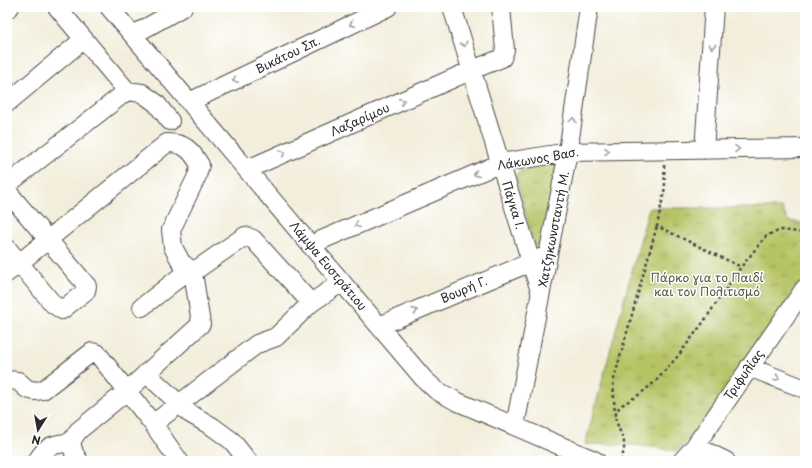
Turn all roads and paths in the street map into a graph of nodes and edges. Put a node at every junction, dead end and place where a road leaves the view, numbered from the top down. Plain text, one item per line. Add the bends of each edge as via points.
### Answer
1 (10, 7) edge
2 (57, 7) edge
3 (109, 7) edge
4 (183, 7) edge
5 (388, 7) edge
6 (452, 7) edge
7 (501, 7) edge
8 (589, 7) edge
9 (714, 7) edge
10 (7, 9) edge
11 (133, 34) junction
12 (84, 39) junction
13 (472, 70) junction
14 (128, 91) junction
15 (189, 102) junction
16 (7, 103) edge
17 (170, 121) dead end
18 (805, 148) edge
19 (662, 150) junction
20 (704, 150) junction
21 (568, 152) junction
22 (501, 163) junction
23 (248, 169) junction
24 (7, 185) edge
25 (7, 191) edge
26 (657, 226) junction
27 (805, 233) edge
28 (48, 239) junction
29 (310, 245) junction
30 (7, 248) edge
31 (549, 254) junction
32 (531, 262) junction
33 (741, 267) junction
34 (13, 268) edge
35 (192, 271) junction
36 (342, 282) junction
37 (805, 288) edge
38 (541, 294) junction
39 (311, 303) junction
40 (142, 307) dead end
41 (379, 326) junction
42 (749, 367) junction
43 (146, 373) junction
44 (7, 380) edge
45 (805, 389) edge
46 (127, 391) junction
47 (179, 404) junction
48 (615, 418) junction
49 (152, 424) junction
50 (515, 426) junction
51 (71, 442) junction
52 (695, 446) junction
53 (586, 459) edge
54 (37, 461) edge
55 (79, 461) edge
56 (179, 461) edge
57 (248, 461) edge
58 (621, 461) edge
59 (682, 461) edge
60 (726, 461) edge

1 - 10 street
2 - 12 street
3 - 11 street, Λάμψα Ευστράτιου
4 - 11 street
5 -> 15 street, Βικάτου Σπ.
6 -> 13 street, Πάγκα Ι.
7 - 13 street via 505,50 502,58
21 -> 8 street, Χατζηκωνσταντή Μ.
9 -> 20 street
11 - 15 street, Λάμψα Ευστράτιου
12 - 14 street
12 - 16 street
13 - 22 street, Πάγκα Ι.
23 -> 13 street, Λαζαρίμου
14 - 17 street via 142,93 156,103
14 - 24 street
15 - 23 street, Λάμψα Ευστράτιου
20 -> 18 street, Λάκωνος Βασ.
19 - 20 street, Λάκωνος Βασ.
21 -> 19 street, Λάκωνος Βασ.
19 - 26 path via 664,188
21 - 22 street, Λάκωνος Βασ.
21 - 31 street, Χατζηκωνσταντή Μ.
22 -> 29 street, Λάκωνος Βασ.
22 - 32 street, Πάγκα Ι.
23 - 29 street, Λάμψα Ευστράτιου
25 - 28 street
26 - 33 path
26 - 48 path via 613,382
27 - 33 path via 782,230 767,236
28 - 34 street
28 - 34 street via 87,286 86,291 62,310
28 - 35 street via 167,143 179,143 192,152 200,165 171,230 173,247 181,262
29 - 36 street, Λάμψα Ευστράτιου
30 - 34 street
31 - 32 street, Βουρή Γ.
31 - 38 street, Χατζηκωνσταντή Μ.
32 - 38 street, Πάγκα Ι.
41 -> 32 street, Βουρή Γ.
33 - 48 path via 678,356 656,381 622,405 617,410
35 - 39 street via 245,236 253,239
35 - 40 street
35 - 43 street via 201,324
36 - 39 street
36 - 41 street, Λάμψα Ευστράτιου
37 - 42 street, Τριφυλίας
38 - 50 street, Χατζηκωνσταντή Μ.
39 - 47 street via 276,336 257,344
41 - 50 street, Λάμψα Ευστράτιου via 436,390
42 -> 45 street
42 - 52 street, Τριφυλίας
43 - 46 street
43 - 47 street
44 - 46 street via 18,381 27,389 43,390 92,352 97,353
46 - 49 street
46 - 51 street via 78,431
47 - 49 street
47 - 57 street via 232,441
48 - 58 path via 624,442
49 - 56 street
50 - 53 street, Λάμψα Ευστράτιου
51 - 54 street via 44,450
51 - 55 street
52 - 59 street, Τριφυλίας
52 - 60 street

